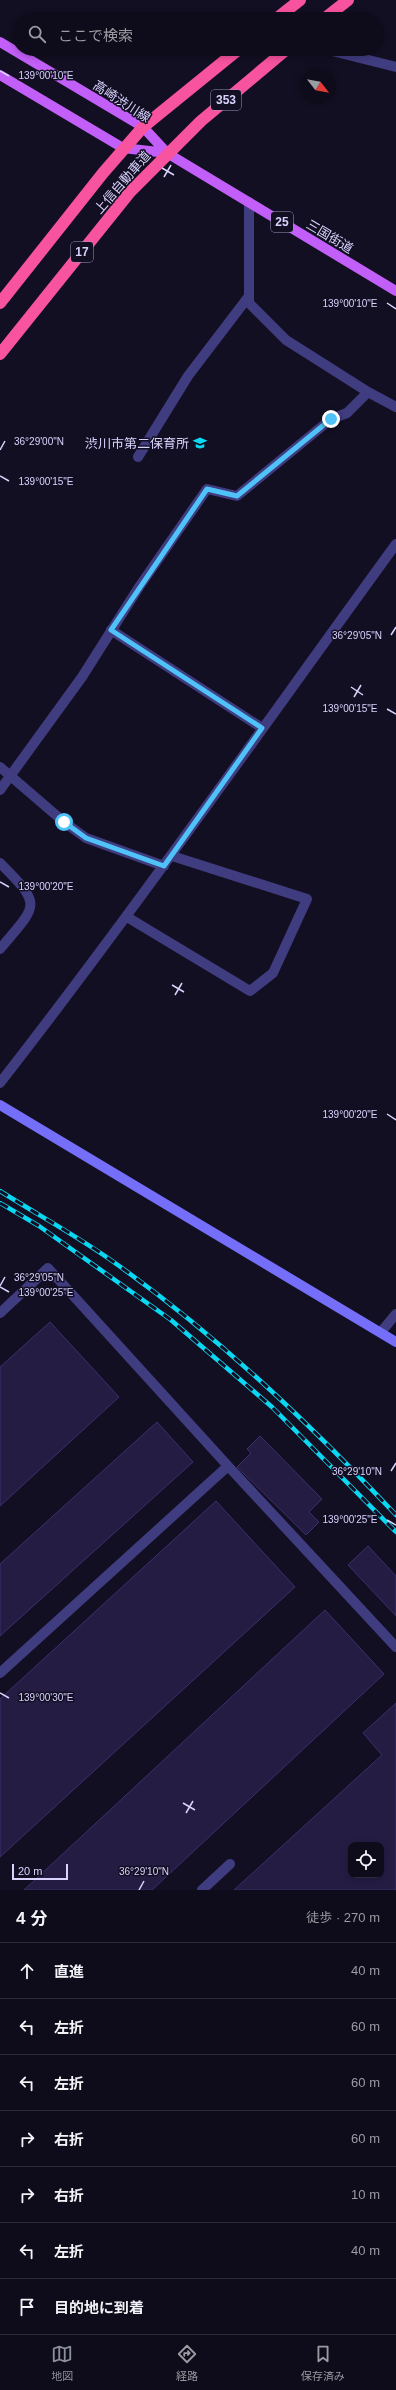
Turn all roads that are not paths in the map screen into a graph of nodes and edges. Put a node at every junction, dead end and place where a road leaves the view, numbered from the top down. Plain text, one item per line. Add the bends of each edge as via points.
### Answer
1 (300, 0) edge
2 (348, 0) edge
3 (285, 12) edge
4 (333, 12) edge
5 (0, 42) edge
6 (12, 49) edge
7 (24, 56) edge
8 (230, 56) edge
9 (279, 56) edge
10 (351, 56) edge
11 (396, 68) edge
12 (0, 75) edge
13 (143, 127) junction
14 (123, 148) junction
15 (167, 153) junction
16 (249, 202) junction
17 (396, 291) edge
18 (249, 296) junction
19 (0, 303) edge
20 (0, 354) edge
21 (368, 392) junction
22 (396, 408) edge
23 (138, 457) dead end
24 (396, 544) edge
25 (111, 630) junction
26 (262, 728) junction
27 (0, 767) edge
28 (10, 774) junction
29 (0, 790) edge
30 (172, 856) junction
31 (0, 863) edge
32 (164, 866) junction
33 (127, 917) junction
34 (0, 949) edge
35 (0, 1083) edge
36 (0, 1104) edge
37 (0, 1313) edge
38 (396, 1314) edge
39 (381, 1332) junction
40 (396, 1342) edge
41 (228, 1466) junction
42 (396, 1646) edge
43 (0, 1673) edge
44 (230, 1864) dead end
45 (202, 1890) edge

1 - 3 highway
2 - 4 highway
5 - 6 main road, 高崎渋川線 / 25
7 - 13 main road, 高崎渋川線 / 25
8 - 13 highway, 上信自動車道 / 353
9 - 15 highway, 上信自動車道 / 353
10 - 11 street
12 - 14 main road, 25
13 - 14 highway, 上信自動車道 / 353
13 - 15 main road, 高崎渋川線 / 25
14 - 15 main road, 25
14 - 19 highway, 上信自動車道 / 17
15 - 16 main road, 三国街道 / 25
15 - 20 highway, 上信自動車道 / 17 via 130,192
16 - 17 main road, 三国街道 / 25
16 - 18 street
18 - 21 street via 249,303 286,340
18 - 23 street via 188,376
21 - 22 street
21 - 25 street via 347,413 331,419 237,496 207,489
24 - 26 street
25 - 26 street
25 - 28 street via 82,677
26 - 30 street
27 - 28 street
28 - 29 street
28 - 32 street via 86,838
30 - 32 street
30 - 33 street via 307,899 273,973 250,991
31 - 34 street via 27,890 32,902 26,918
32 - 33 street
33 - 35 street
36 - 39 street
37 - 41 street via 48,1268
38 - 39 street
39 - 40 street
41 - 42 street
41 - 43 street
44 - 45 street

